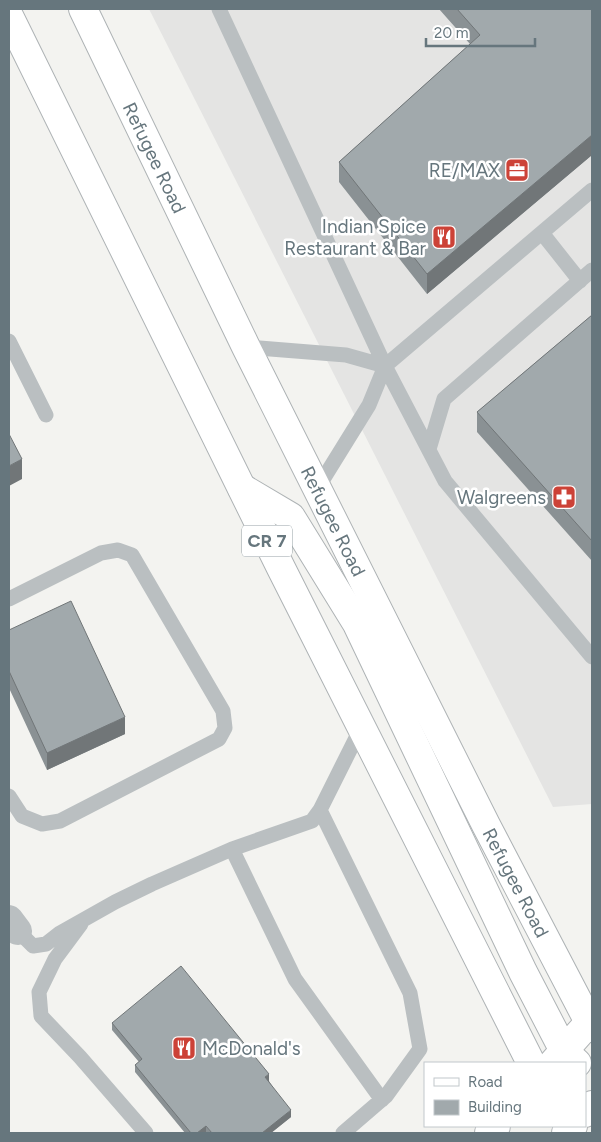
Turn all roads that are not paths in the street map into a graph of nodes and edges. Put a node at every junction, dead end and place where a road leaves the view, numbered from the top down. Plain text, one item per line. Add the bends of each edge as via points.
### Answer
1 (83, 9) edge
2 (219, 9) edge
3 (9, 16) edge
4 (592, 190) edge
5 (542, 233) junction
6 (592, 270) edge
7 (580, 281) junction
8 (9, 341) edge
9 (246, 347) junction
10 (385, 366) junction
11 (46, 415) dead end
12 (429, 449) junction
13 (242, 488) junction
14 (317, 488) junction
15 (9, 599) edge
16 (592, 657) edge
17 (361, 728) junction
18 (9, 796) edge
19 (320, 810) junction
20 (232, 849) junction
21 (85, 919) junction
22 (13, 925) edge
23 (591, 1023) edge
24 (564, 1059) edge
25 (530, 1062) edge
26 (382, 1100) junction
27 (146, 1133) edge
28 (343, 1133) edge

1 - 9 main road, Refugee Road
2 - 10 lane
3 - 13 main road, CR 7
4 - 5 lane
5 - 7 lane
5 - 10 lane
6 - 7 lane
7 - 12 lane via 444,399
8 - 11 lane
9 - 10 lane via 346,355
9 - 14 main road, Refugee Road
10 - 12 lane
10 - 14 lane via 369,405
12 - 16 lane via 445,481
13 - 17 main road, CR 7
13 - 24 main road, Refugee Road via 291,517 356,624
14 - 23 main road, Refugee Road via 486,826
15 - 18 lane via 101,553 118,550 132,555 223,711 225,728 219,739 60,821 42,824 22,816
17 - 19 lane
17 - 25 main road, CR 7
19 - 20 lane via 312,821
19 - 26 lane via 410,993 420,1049
20 - 21 lane via 152,884
20 - 26 lane via 295,979
21 - 22 lane via 46,944 32,946
21 - 27 lane via 55,959 39,992 41,1016
23 - 24 main road
26 - 28 lane

